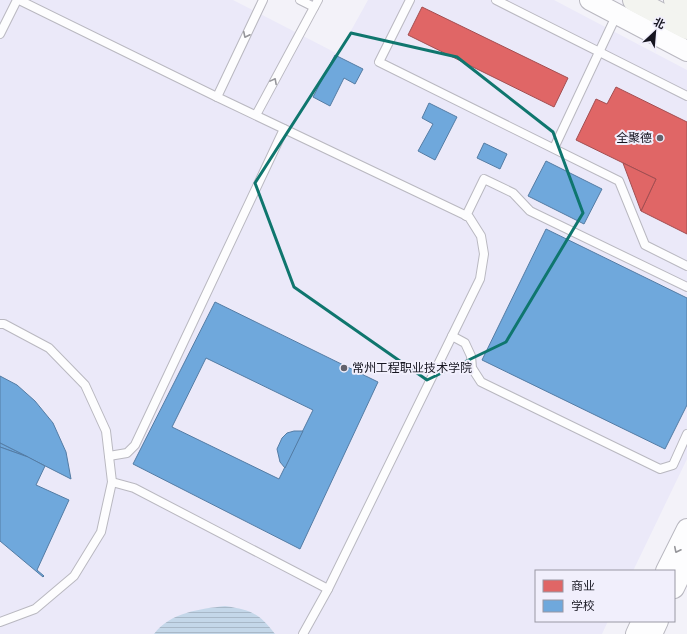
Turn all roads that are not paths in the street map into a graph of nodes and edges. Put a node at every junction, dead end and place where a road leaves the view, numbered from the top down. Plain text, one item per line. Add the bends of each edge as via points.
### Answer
1 (18, 0) edge
2 (263, 0) edge
3 (300, 0) edge
4 (410, 0) edge
5 (496, 0) edge
6 (590, 0) edge
7 (634, 0) edge
8 (675, 0) edge
9 (316, 4) edge
10 (687, 6) edge
11 (617, 14) junction
12 (687, 28) edge
13 (0, 34) edge
14 (599, 51) junction
15 (687, 51) edge
16 (687, 96) edge
17 (216, 97) junction
18 (256, 115) junction
19 (284, 129) junction
20 (554, 148) junction
21 (466, 216) junction
22 (687, 266) edge
23 (687, 287) edge
24 (0, 324) edge
25 (452, 336) junction
26 (687, 434) edge
27 (109, 456) junction
28 (112, 482) junction
29 (687, 529) edge
30 (687, 561) edge
31 (666, 570) edge
32 (675, 586) edge
33 (328, 589) junction
34 (0, 622) edge
35 (642, 622) edge
36 (658, 622) edge
37 (303, 634) edge
38 (636, 634) edge
39 (652, 634) edge

1 - 13 lane
1 - 17 lane
2 -> 17 lane
3 - 9 lane
4 - 20 lane via 379,62
5 - 14 lane
6 - 11 street
7 - 12 main road
8 - 10 main road
18 -> 9 lane
11 - 14 lane
11 - 15 street
14 - 16 lane
14 - 20 lane
17 - 18 lane
18 - 19 lane
19 - 21 lane
19 - 27 lane via 135,445 127,453
20 - 22 lane via 619,181 645,245
21 - 23 lane via 484,179 513,193 530,211
21 - 25 lane via 481,236 484,254 480,279
24 - 27 lane via 50,348 85,385 106,432
25 - 26 lane via 465,343 471,356 472,368 481,382 660,469 673,465
25 - 33 lane
27 - 28 lane
28 - 33 lane via 134,488
28 - 34 lane via 101,532 74,576 35,609
29 -> 31 street
30 - 32 street
33 - 37 lane
35 - 38 street
36 - 39 street

